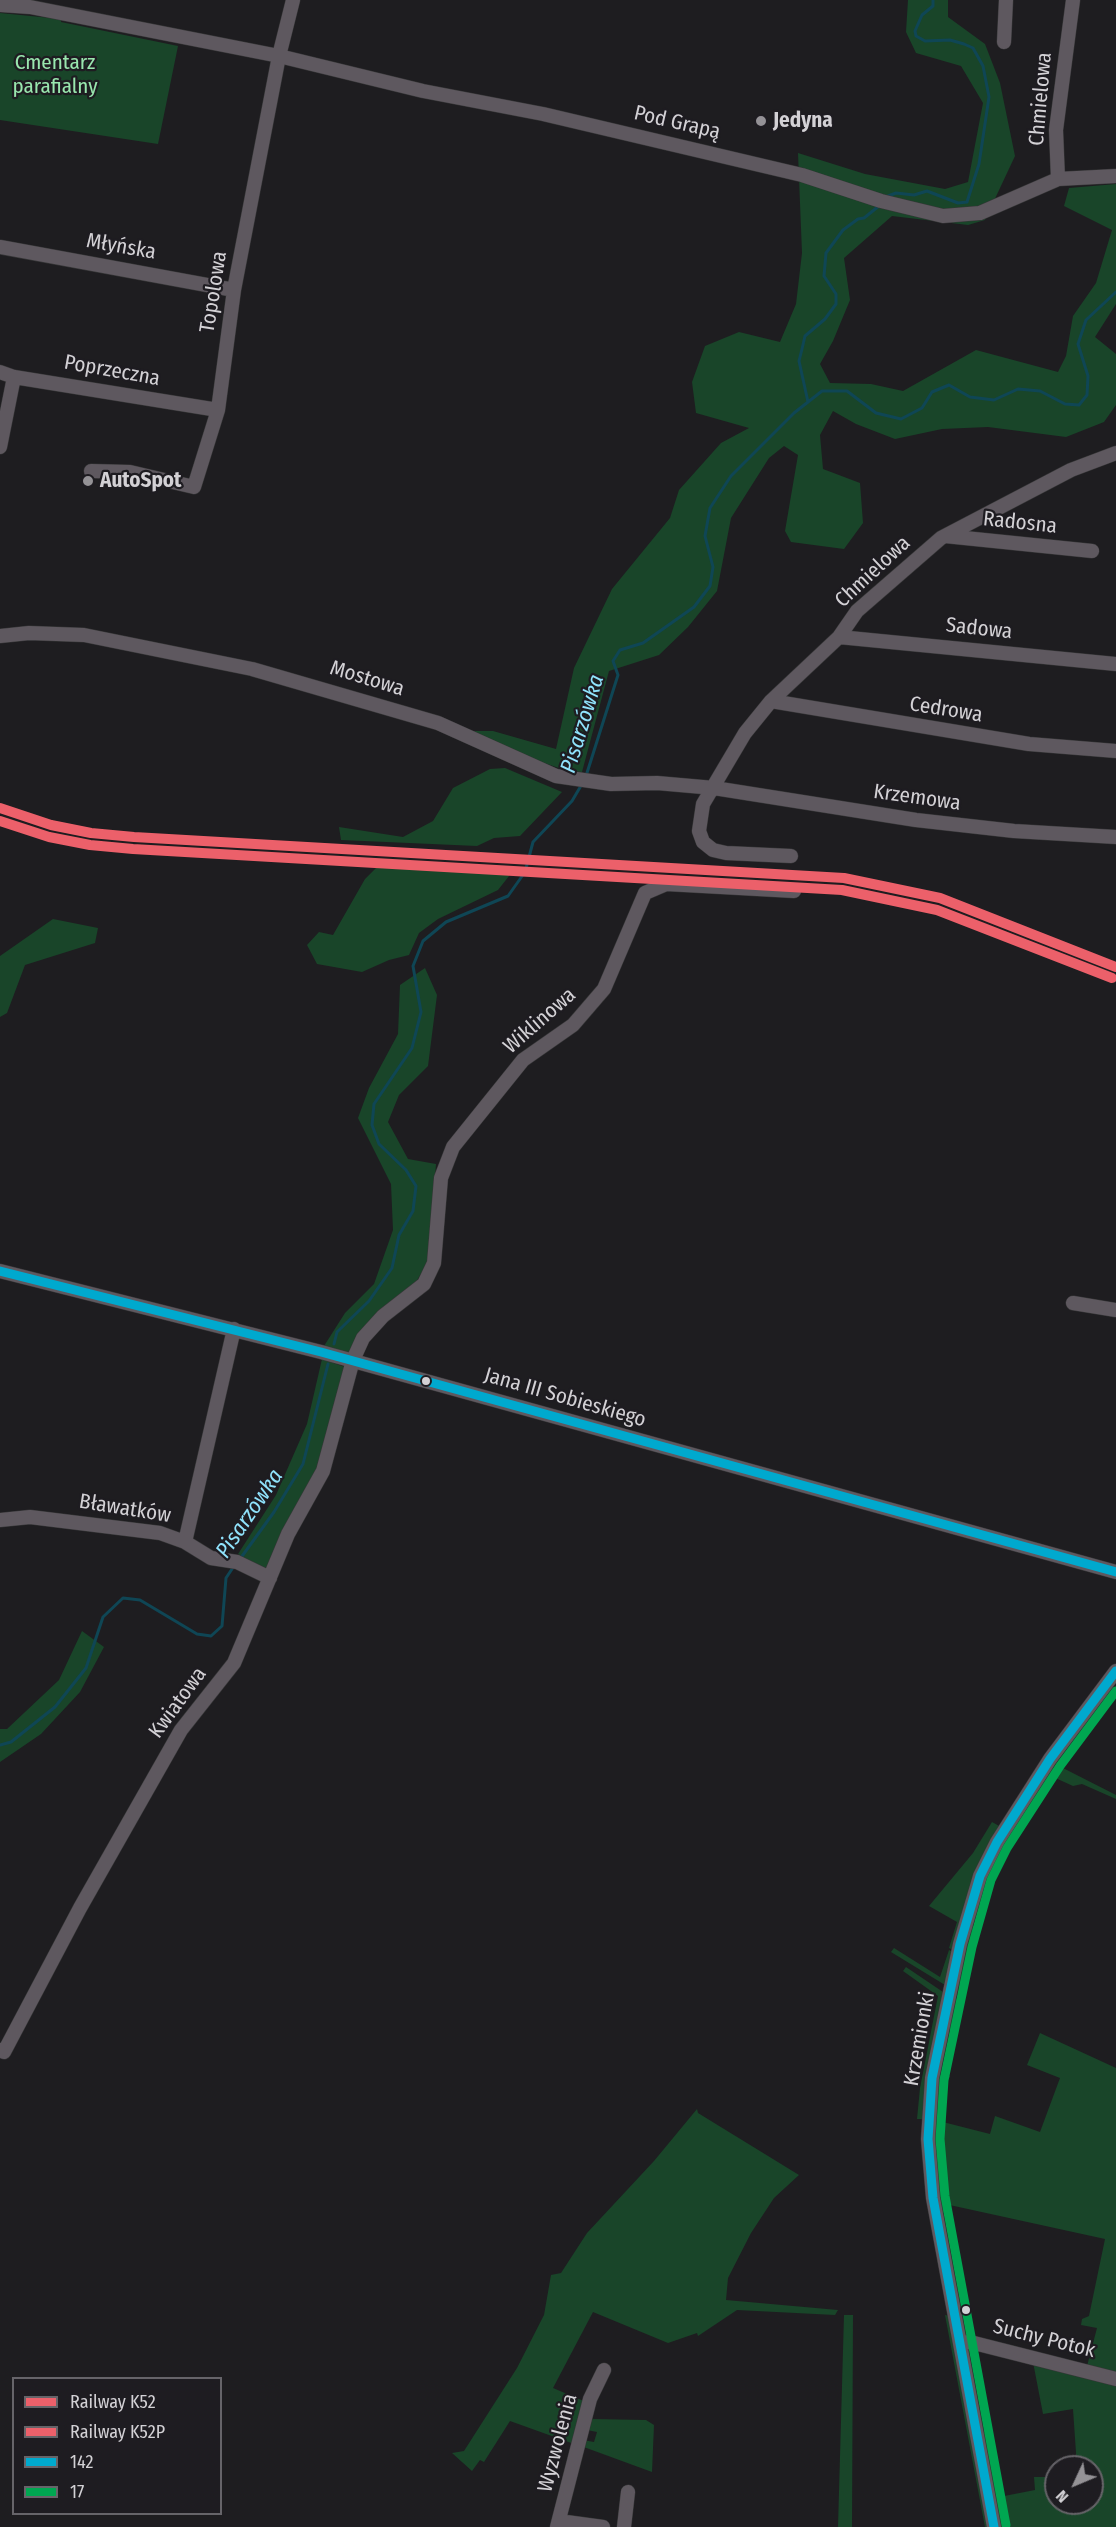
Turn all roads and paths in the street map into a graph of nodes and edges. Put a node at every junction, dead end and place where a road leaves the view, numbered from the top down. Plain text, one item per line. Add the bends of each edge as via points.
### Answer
1 (293, 0) edge
2 (1006, 0) edge
3 (1074, 0) edge
4 (0, 5) edge
5 (1004, 42) dead end
6 (279, 56) junction
7 (1116, 176) edge
8 (1058, 179) junction
9 (0, 246) edge
10 (234, 290) junction
11 (0, 372) edge
12 (14, 376) junction
13 (218, 410) junction
14 (0, 447) edge
15 (1116, 453) edge
16 (91, 471) dead end
17 (944, 536) junction
18 (1092, 551) dead end
19 (0, 636) edge
20 (839, 636) junction
21 (1116, 664) edge
22 (771, 701) junction
23 (1116, 751) edge
24 (714, 788) junction
25 (1116, 837) edge
26 (791, 856) dead end
27 (794, 891) dead end
28 (0, 1271) edge
29 (1073, 1303) dead end
30 (1116, 1310) edge
31 (234, 1329) junction
32 (353, 1360) junction
33 (0, 1521) edge
34 (185, 1542) junction
35 (1116, 1572) edge
36 (270, 1578) junction
37 (1116, 1671) edge
38 (0, 2050) edge
39 (961, 2343) junction
40 (604, 2370) dead end
41 (1116, 2379) edge
42 (628, 2492) dead end
43 (558, 2524) edge
44 (603, 2527) edge
45 (624, 2527) edge
46 (994, 2527) edge

1 - 6 street, Topolowa
2 - 5 street
3 - 8 street, Chmielowa via 1056,130
4 - 6 street, Pod Grapą via 30,7
6 - 8 street, Pod Grapą via 719,154 943,216 980,213
6 - 10 street, Topolowa
7 - 8 street
9 - 10 street, Młyńska
10 - 13 street, Topolowa
11 - 12 street, Poprzeczna
12 - 13 street, Poprzeczna
12 - 14 street
13 - 16 street, Topolowa via 194,487 130,472
15 - 17 street, Chmielowa via 1071,470
17 - 18 street, Radosna
17 - 20 street, Chmielowa via 857,611
19 - 24 street, Mostowa via 84,635 252,669 438,723 556,776 611,784
20 - 21 street, Sadowa
20 - 22 street, Chmielowa
22 - 23 street, Cedrowa via 1029,744
22 - 24 street, Chmielowa via 746,733
24 - 25 street, Krzemowa via 916,820
24 - 26 street via 703,804 699,831 703,842 726,853
27 - 32 street, Wiklinowa via 666,884 645,893 604,989 573,1025 523,1060 453,1147 441,1178 434,1263 424,1284 383,1316 363,1338
28 - 31 street, Jana III Sobieskiego
29 - 30 street
31 - 32 street, Jana III Sobieskiego
31 - 34 street
32 - 35 street, Jana III Sobieskiego
32 - 36 street, Kwiatowa via 323,1471 288,1534
33 - 34 street, Bławatków via 30,1517 120,1527 160,1533
34 - 36 street, Bławatków via 211,1558 237,1562
36 - 38 street, Kwiatowa via 234,1663 181,1730 4,2052
37 - 39 street, Krzemionki via 1059,1746 998,1842 975,1888 960,1944 934,2064 928,2139 933,2198
39 - 41 street, Suchy Potok via 970,2342
39 - 46 street, Krzemionki
40 - 43 street, Wyzwolenia via 590,2399
42 - 45 street
43 - 44 street

